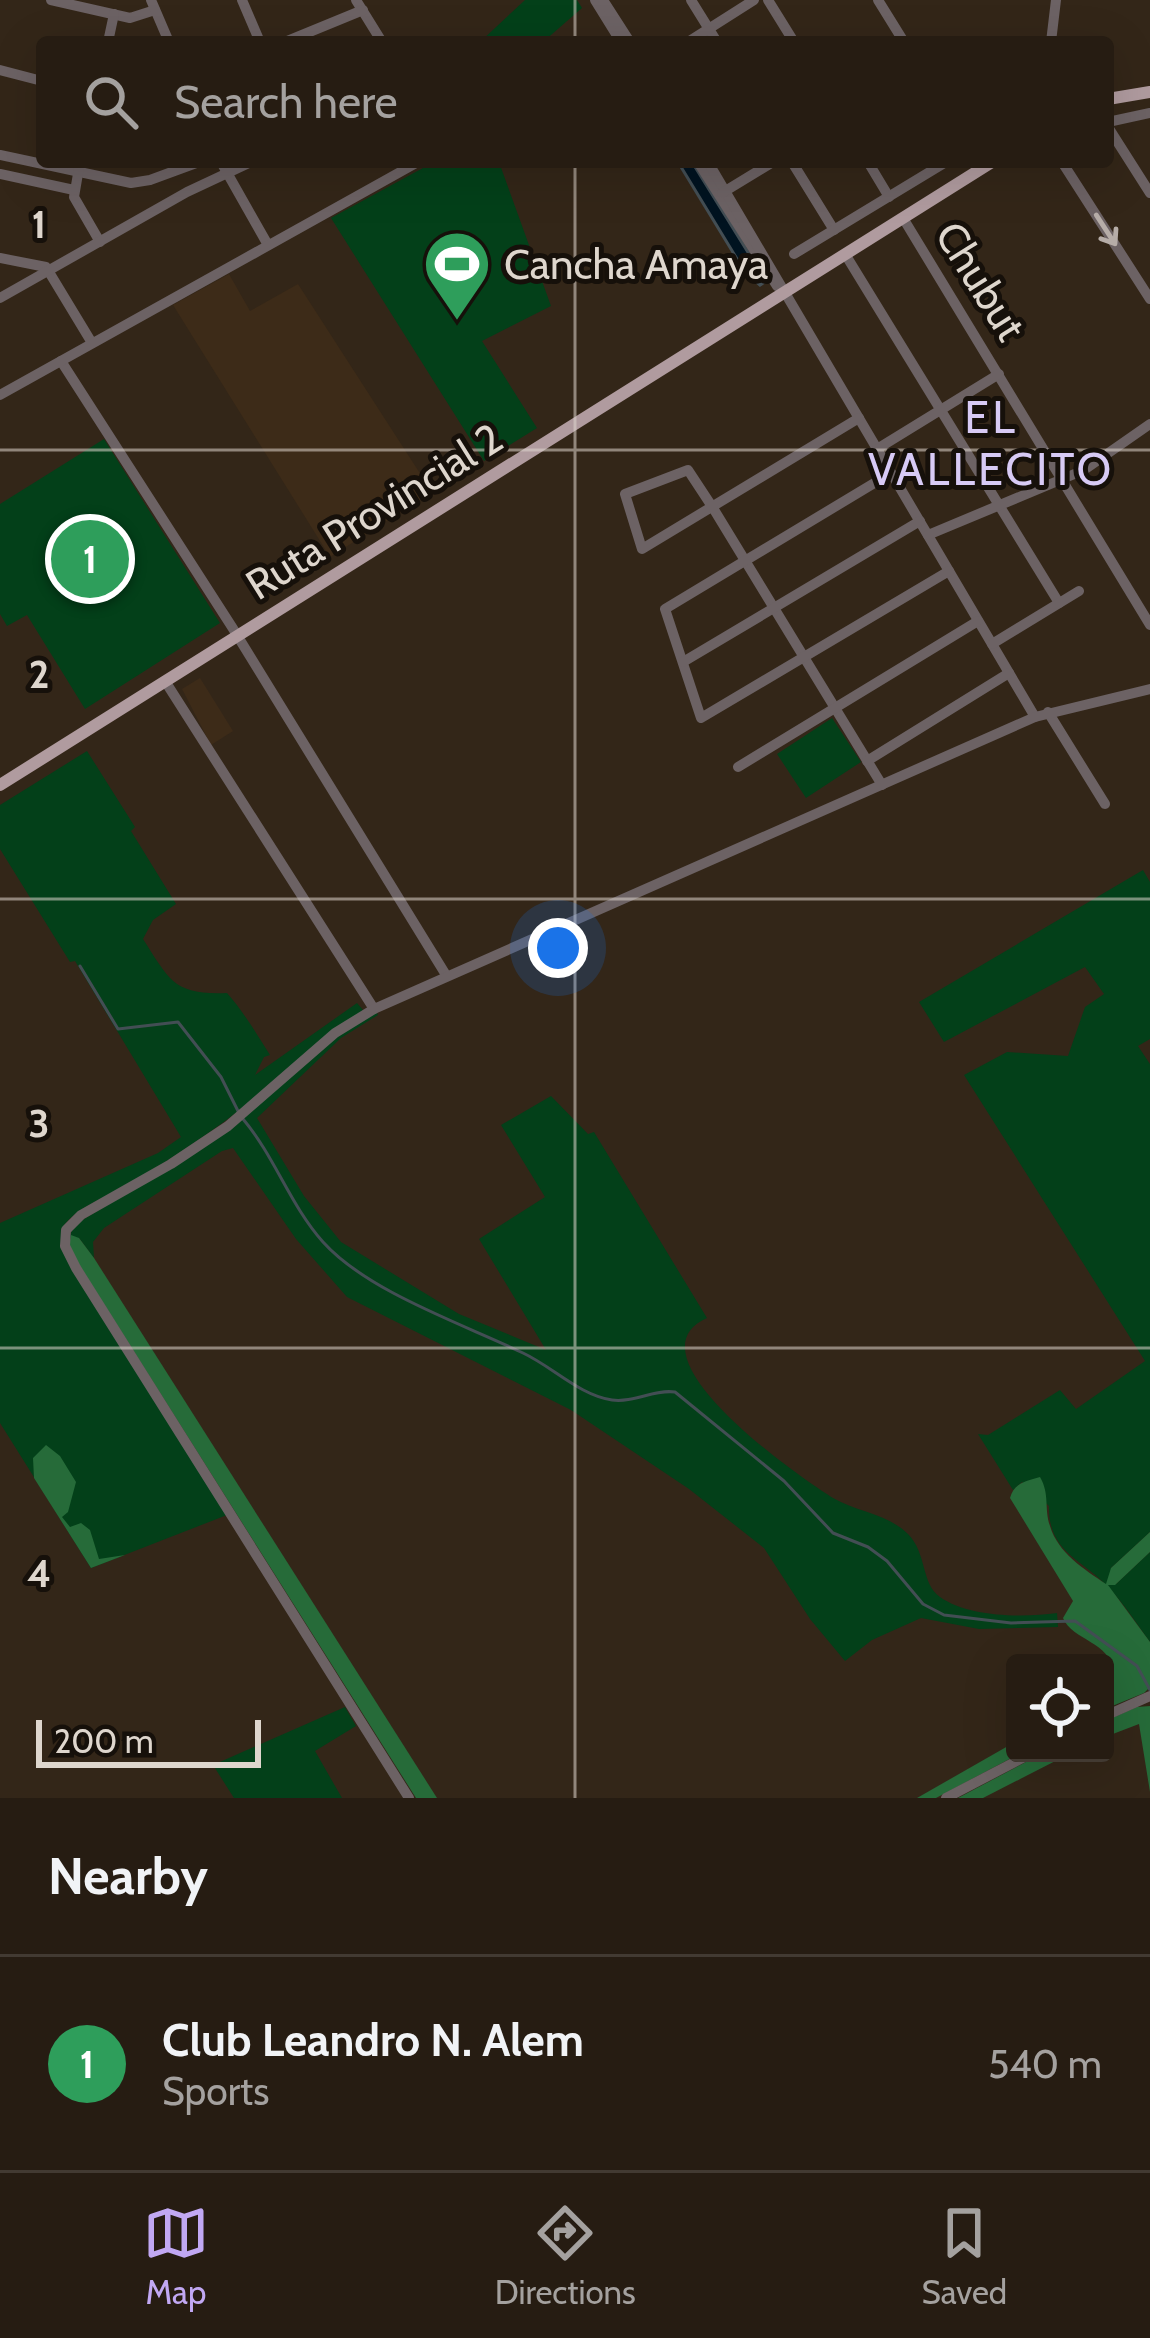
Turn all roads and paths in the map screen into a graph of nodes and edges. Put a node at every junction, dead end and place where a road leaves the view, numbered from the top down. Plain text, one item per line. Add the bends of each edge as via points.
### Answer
1 (51, 0) edge
2 (242, 0) edge
3 (599, 0) edge
4 (691, 0) edge
5 (754, 0) edge
6 (768, 0) edge
7 (878, 0) edge
8 (1056, 0) edge
9 (153, 5) edge
10 (360, 5) edge
11 (114, 14) junction
12 (709, 29) junction
13 (109, 36) edge
14 (167, 36) edge
15 (257, 36) edge
16 (297, 36) edge
17 (378, 36) edge
18 (621, 36) edge
19 (698, 36) edge
20 (713, 36) edge
21 (790, 36) edge
22 (900, 36) edge
23 (1052, 36) edge
24 (0, 70) edge
25 (36, 79) edge
26 (1150, 92) edge
27 (1114, 98) edge
28 (1150, 113) edge
29 (1114, 123) edge
30 (1114, 135) edge
31 (0, 155) edge
32 (36, 161) edge
33 (79, 168) edge
34 (181, 168) edge
35 (222, 168) edge
36 (225, 168) edge
37 (407, 168) edge
38 (703, 168) edge
39 (711, 168) edge
40 (763, 168) edge
41 (796, 168) edge
42 (872, 168) edge
43 (936, 168) edge
44 (982, 168) edge
45 (1066, 168) edge
46 (0, 174) edge
47 (74, 190) junction
48 (722, 193) junction
49 (1150, 193) edge
50 (890, 196) junction
51 (903, 218) junction
52 (834, 230) junction
53 (100, 242) junction
54 (268, 245) junction
55 (794, 254) dead end
56 (845, 254) junction
57 (0, 258) edge
58 (50, 270) junction
59 (783, 293) junction
60 (0, 298) edge
61 (1150, 299) edge
62 (92, 344) junction
63 (62, 361) junction
64 (999, 374) junction
65 (0, 395) edge
66 (942, 410) junction
67 (859, 418) junction
68 (1150, 424) edge
69 (878, 449) junction
70 (891, 472) junction
71 (1063, 481) junction
72 (1002, 506) junction
73 (712, 508) junction
74 (920, 521) junction
75 (928, 536) junction
76 (745, 561) junction
77 (949, 571) junction
78 (1079, 591) dead end
79 (1059, 603) junction
80 (772, 607) junction
81 (978, 621) junction
82 (1150, 626) edge
83 (238, 636) junction
84 (992, 644) junction
85 (802, 656) junction
86 (682, 662) junction
87 (1009, 673) junction
88 (165, 681) junction
89 (1150, 689) edge
90 (835, 708) junction
91 (1048, 712) junction
92 (1035, 717) junction
93 (867, 761) junction
94 (738, 767) dead end
95 (882, 784) junction
96 (0, 785) edge
97 (1105, 804) dead end
98 (446, 975) junction
99 (374, 1009) junction
100 (1148, 1697) edge
101 (1114, 1713) edge
102 (1015, 1762) edge
103 (409, 1798) edge
104 (946, 1798) edge

1 - 11 street
2 - 15 street
3 - 18 street
4 - 12 street
5 - 12 street
6 - 21 street
7 - 22 street
8 - 23 street
9 - 11 street via 134,18
9 - 14 street
10 - 16 street
10 - 17 street
11 - 13 street
12 - 19 street
12 - 20 street
24 - 25 street
26 - 27 main road
28 - 29 street
30 - 49 street
31 - 32 street
33 - 34 street via 140,182
33 - 47 street
35 - 53 street
36 - 54 street
37 - 54 street
38 - 48 street
39 - 48 street
40 - 48 street
41 - 52 street
42 - 50 street
43 - 50 street
44 - 51 main road, Ruta Provincial 2
45 -> 61 street
46 - 47 street
47 - 53 street
48 - 59 street
48 - 59 street
50 - 52 street
51 - 56 main road, Ruta Provincial 2
51 - 64 street, Chubut
52 - 55 street
53 - 58 street
54 - 62 street
56 - 59 main road, Ruta Provincial 2
56 - 66 street
57 - 58 street
58 - 60 street
58 - 62 street
59 - 67 street
59 - 83 main road, Ruta Provincial 2
62 - 63 street
63 - 65 street
63 - 83 street
64 - 66 street
64 - 71 street, Chubut
66 - 69 street
66 - 72 street
67 - 69 street
67 - 73 street
68 - 71 street
69 - 70 street
70 - 74 street
70 - 76 street
71 - 72 street
71 - 82 street, Chubut
72 - 75 street
72 - 79 street
73 - 73 street via 642,549 625,494 688,470
73 - 76 street
74 - 75 street
74 - 80 street
75 - 77 street
76 - 80 street
76 - 86 street via 665,609
77 - 81 street
77 - 85 street
78 - 79 street
79 - 84 street
80 - 85 street
80 - 86 street
81 - 84 street
81 - 90 street
83 - 88 main road, Ruta Provincial 2
83 - 98 street
84 - 87 street
85 - 86 street via 701,718
85 - 90 street
87 - 92 street
87 - 93 street
88 - 96 main road, Ruta Provincial 2
88 - 99 street
89 - 91 street
90 - 93 street
90 - 94 street
91 - 92 street
91 - 97 street
92 - 95 street
93 - 95 street
95 - 98 street
98 - 99 street
99 - 103 street via 334,1033 241,1116 81,1215 64,1238
100 - 101 street
102 - 104 street

